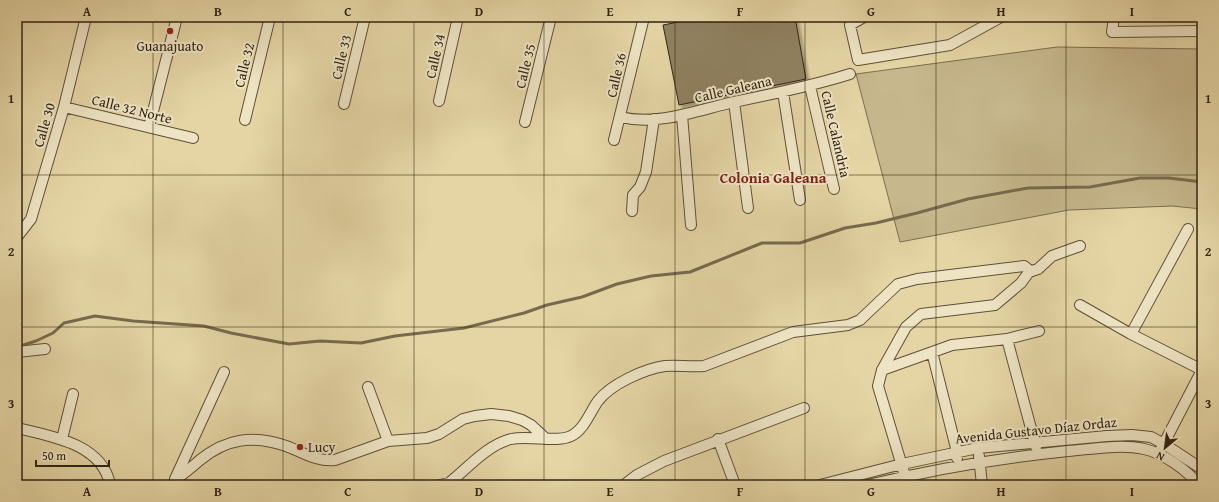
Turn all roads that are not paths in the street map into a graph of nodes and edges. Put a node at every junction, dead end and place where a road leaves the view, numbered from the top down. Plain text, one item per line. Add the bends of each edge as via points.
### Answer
1 (86, 17) edge
2 (177, 17) edge
3 (270, 17) edge
4 (366, 17) edge
5 (458, 17) edge
6 (551, 17) edge
7 (644, 17) edge
8 (864, 17) edge
9 (1001, 17) edge
10 (1114, 17) edge
11 (1202, 31) edge
12 (850, 74) dead end
13 (810, 86) junction
14 (783, 92) junction
15 (438, 101) dead end
16 (734, 102) junction
17 (344, 104) dead end
18 (64, 107) junction
19 (682, 115) junction
20 (620, 117) junction
21 (245, 120) dead end
22 (654, 120) junction
23 (525, 122) dead end
24 (149, 127) junction
25 (194, 138) dead end
26 (614, 140) dead end
27 (834, 189) dead end
28 (800, 200) dead end
29 (748, 208) dead end
30 (632, 211) dead end
31 (690, 225) dead end
32 (1188, 229) dead end
33 (17, 237) edge
34 (1080, 246) dead end
35 (1029, 272) junction
36 (1080, 305) dead end
37 (1039, 330) dead end
38 (1131, 334) junction
39 (1007, 339) junction
40 (45, 349) dead end
41 (17, 352) edge
42 (932, 352) junction
43 (882, 370) junction
44 (1202, 370) edge
45 (224, 372) dead end
46 (368, 387) dead end
47 (73, 394) dead end
48 (804, 408) dead end
49 (17, 428) edge
50 (545, 438) junction
51 (62, 439) junction
52 (718, 439) junction
53 (388, 441) junction
54 (1035, 442) junction
55 (1164, 444) junction
56 (978, 448) junction
57 (957, 452) junction
58 (1038, 455) junction
59 (1158, 455) junction
60 (980, 462) junction
61 (902, 464) junction
62 (956, 466) junction
63 (1202, 469) edge
64 (905, 476) junction
65 (174, 482) edge
66 (110, 485) edge
67 (440, 485) edge
68 (624, 485) edge
69 (735, 485) edge
70 (820, 485) edge
71 (868, 485) edge
72 (982, 485) edge
73 (1200, 485) edge

1 - 18 street, Calle 30
2 - 24 street
3 - 21 street, Calle 32
4 - 17 street, Calle 33
5 - 15 street, Calle 34
6 - 23 street, Calle 35
7 - 20 street, Calle 36
8 - 9 street via 850,25 858,60 950,45
10 - 11 street via 1112,32
12 - 13 street, Calle Galeana
13 - 14 street, Calle Galeana
13 - 27 street, Calle Calandria
14 - 16 street, Calle Galeana
14 - 28 street
16 - 19 street, Calle Galeana
16 - 29 street
18 - 24 street, Calle 32 Norte
18 - 33 street, Calle 30 via 31,219
19 - 22 street, Calle Galeana
19 - 31 street
20 - 22 street, Calle Galeana via 630,120
20 - 26 street, Calle 36
22 - 30 street via 646,172 640,187 633,195
24 - 25 street, Calle 32 Norte
32 - 38 street
34 - 35 street via 1052,256 1038,269
35 - 43 street via 1021,283 994,305 920,314 906,327
35 - 50 street via 1024,266 917,279 898,284 860,320 848,325 793,332 704,366 666,366 645,370 608,390 572,436 560,440
36 - 38 street
37 - 39 street
38 - 44 street
39 - 42 street via 952,345
39 - 54 street
40 - 41 street
42 - 43 street
42 - 57 street
43 - 61 street via 878,386
44 - 55 street
45 - 65 street
46 - 53 street
47 - 51 street
48 - 52 street
49 - 51 street
50 - 53 street via 532,425 522,420 491,414 463,419 427,438
50 - 67 street via 510,439 497,444 449,483
51 - 66 street via 100,462 107,471
52 - 68 street via 664,461
52 - 69 street
53 - 65 street via 356,454 327,461 312,458 286,446 246,439 223,446
54 - 55 street, Avenida Gustavo Díaz Ordaz via 1132,434 1151,437
54 - 56 street, Avenida Gustavo Díaz Ordaz
54 - 58 street
55 - 59 street
55 - 63 street, Avenida Gustavo Díaz Ordaz
56 - 57 street, Avenida Gustavo Díaz Ordaz
56 - 60 street
57 - 61 street, Avenida Gustavo Díaz Ordaz
57 - 62 street
58 - 59 street, Avenida Gustavo Díaz Ordaz via 1129,447 1145,449
58 - 60 street, Avenida Gustavo Díaz Ordaz
59 - 73 street, Avenida Gustavo Díaz Ordaz via 1184,471
60 - 62 street, Avenida Gustavo Díaz Ordaz
60 - 72 street
61 - 64 street
61 - 70 street, Avenida Gustavo Díaz Ordaz
62 - 64 street, Avenida Gustavo Díaz Ordaz
64 - 71 street, Avenida Gustavo Díaz Ordaz

